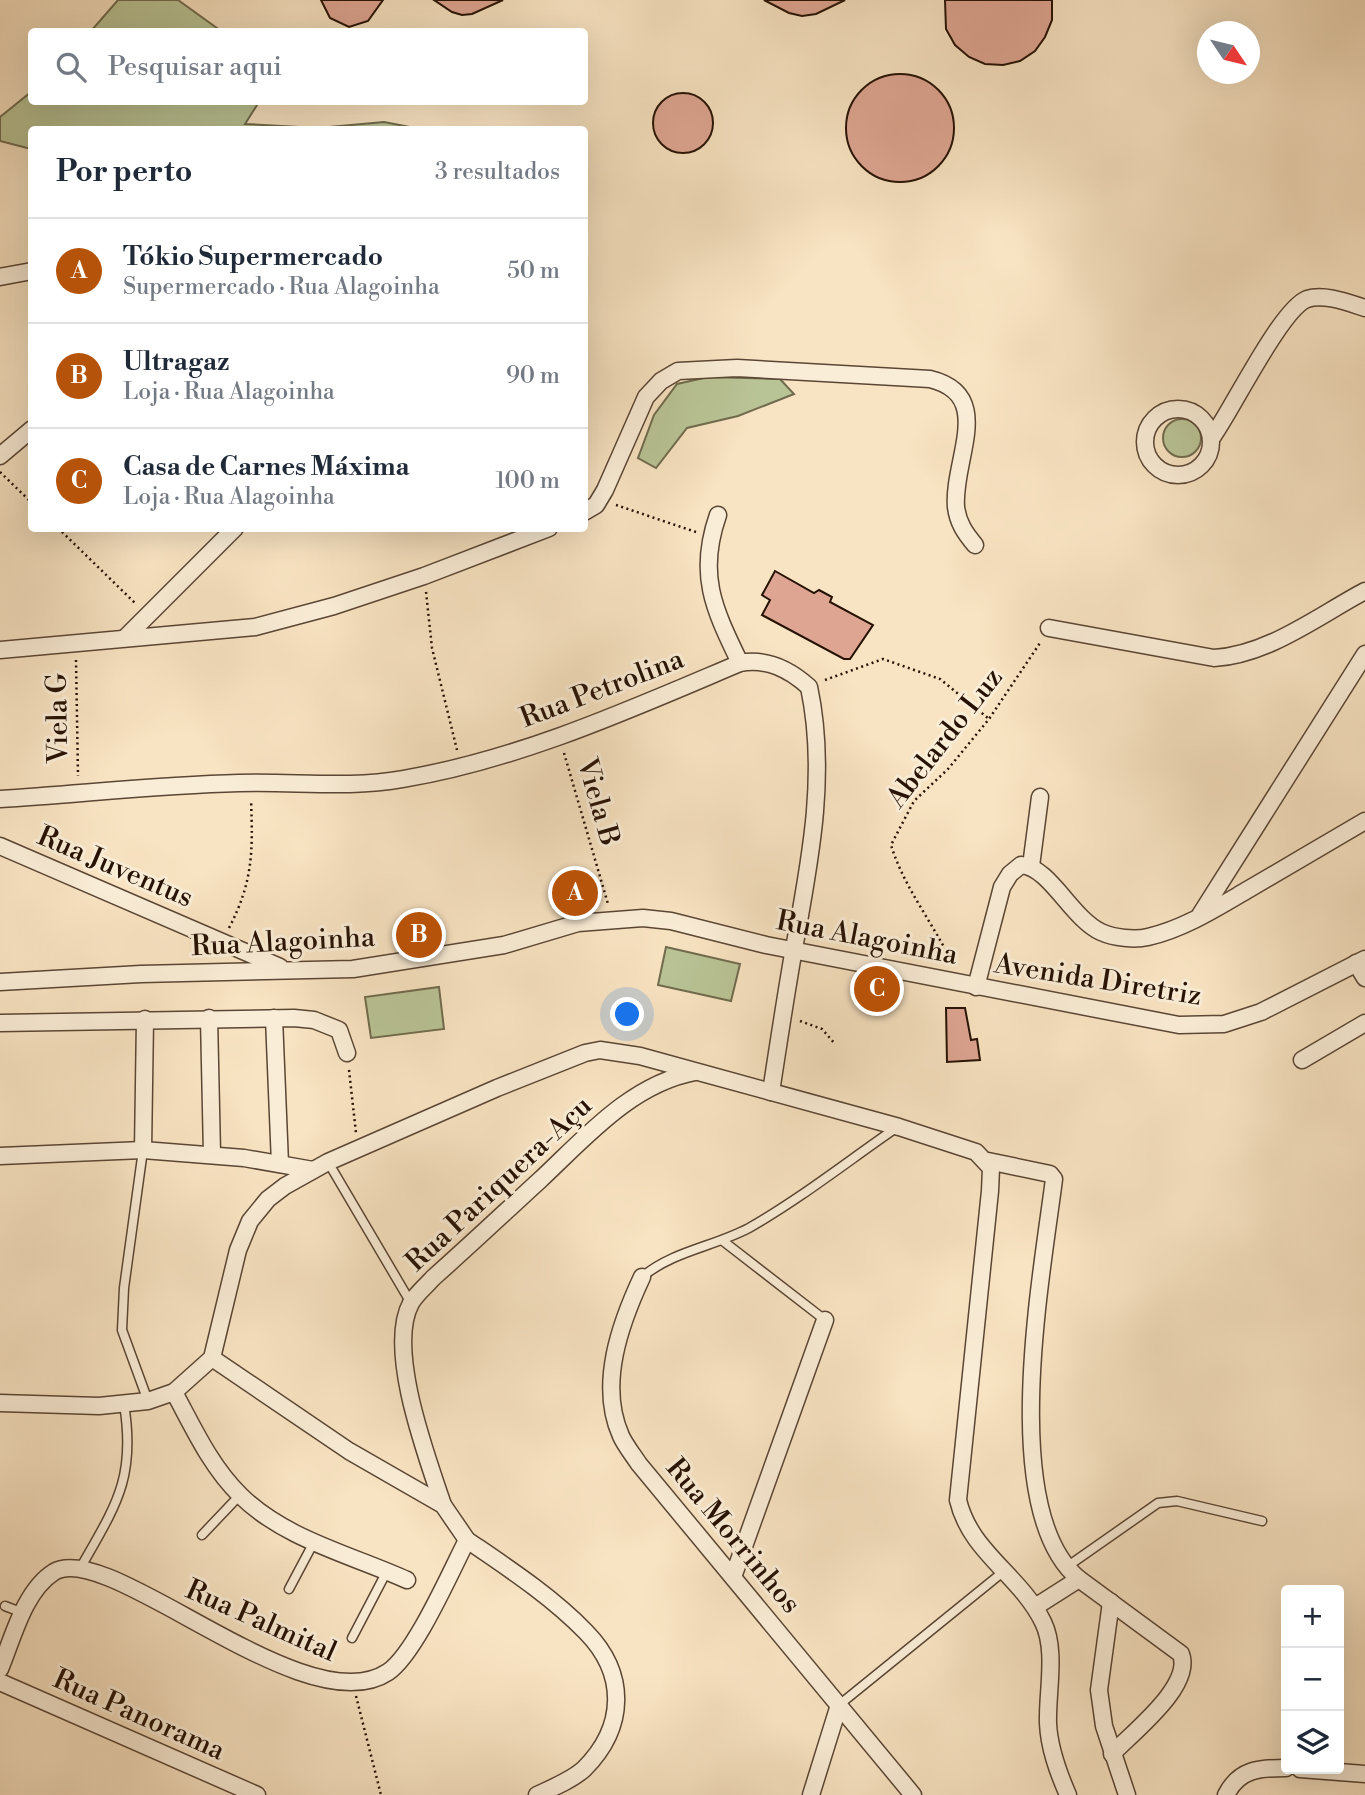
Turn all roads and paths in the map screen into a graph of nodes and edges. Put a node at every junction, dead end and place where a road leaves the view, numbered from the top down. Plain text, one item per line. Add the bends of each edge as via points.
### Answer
1 (28, 272) edge
2 (0, 277) edge
3 (1365, 308) edge
4 (28, 432) edge
5 (1213, 436) junction
6 (0, 456) edge
7 (0, 472) edge
8 (28, 499) edge
9 (599, 499) junction
10 (588, 509) edge
11 (718, 515) dead end
12 (62, 532) edge
13 (231, 532) edge
14 (539, 532) edge
15 (711, 537) junction
16 (975, 545) dead end
17 (424, 576) junction
18 (1365, 591) edge
19 (148, 615) junction
20 (1049, 628) joint
21 (125, 638) junction
22 (76, 642) junction
23 (0, 650) edge
24 (1365, 654) edge
25 (740, 663) junction
26 (809, 687) junction
27 (989, 719) junction
28 (559, 736) junction
29 (462, 766) junction
30 (250, 782) junction
31 (78, 794) junction
32 (1040, 797) dead end
33 (0, 799) edge
34 (1365, 821) edge
35 (0, 846) edge
36 (1031, 866) junction
37 (1200, 916) junction
38 (612, 918) junction
39 (221, 942) junction
40 (794, 950) junction
41 (1361, 961) edge
42 (286, 970) junction
43 (1365, 978) edge
44 (0, 982) edge
45 (969, 986) junction
46 (784, 1014) junction
47 (209, 1018) junction
48 (274, 1018) junction
49 (145, 1019) junction
50 (0, 1023) edge
51 (1365, 1023) edge
52 (835, 1044) dead end
53 (347, 1053) joint
54 (1302, 1060) dead end
55 (696, 1072) junction
56 (771, 1092) junction
57 (899, 1127) junction
58 (359, 1148) junction
59 (143, 1150) junction
60 (212, 1154) junction
61 (0, 1156) edge
62 (988, 1161) junction
63 (279, 1164) junction
64 (321, 1166) junction
65 (723, 1241) junction
66 (642, 1277) joint
67 (411, 1303) junction
68 (825, 1320) joint
69 (212, 1358) junction
70 (174, 1392) junction
71 (148, 1401) junction
72 (0, 1403) edge
73 (124, 1404) junction
74 (240, 1495) junction
75 (443, 1504) junction
76 (1262, 1521) dead end
77 (202, 1535) dead end
78 (467, 1540) junction
79 (315, 1541) junction
80 (81, 1567) junction
81 (1066, 1568) junction
82 (387, 1571) junction
83 (1003, 1572) junction
84 (733, 1577) junction
85 (1079, 1579) junction
86 (407, 1580) dead end
87 (289, 1589) dead end
88 (1111, 1602) junction
89 (5, 1606) dead end
90 (1035, 1608) junction
91 (23, 1612) junction
92 (352, 1638) dead end
93 (0, 1669) edge
94 (0, 1682) edge
95 (353, 1684) junction
96 (839, 1705) junction
97 (1112, 1754) junction
98 (1281, 1768) edge
99 (1344, 1772) edge
100 (1365, 1774) edge
101 (257, 1795) edge
102 (381, 1795) edge
103 (537, 1795) edge
104 (811, 1795) edge
105 (913, 1795) edge
106 (1068, 1795) edge
107 (1127, 1795) edge
108 (1226, 1795) edge

1 - 2 street
3 - 5 street via 1318,297 1305,300 1280,328
4 - 6 street
5 - 5 street via 1190,410 1168,410 1150,423 1147,455 1161,471 1182,475 1208,457
7 - 8 path
9 - 10 street
9 - 15 path
9 - 16 street via 646,397 678,371 737,368 930,379 959,392 966,406 956,506 962,530
11 - 15 street
12 - 19 path
13 - 19 street
14 - 17 street
15 - 25 street via 709,587 715,613
17 - 21 street via 255,627
17 - 29 path via 432,648
18 - 20 street via 1237,656 1214,657
19 - 21 street
20 - 27 path, Abelardo Luz
21 - 22 street
22 - 23 street
22 - 31 path, Viela G
24 - 37 street
25 - 26 street, Rua Petrolina via 775,664
25 - 28 street, Rua Petrolina
26 - 27 path via 883,659 940,679
26 - 40 street via 816,789 811,854
27 - 45 path, Abelardo Luz via 948,769 914,800 891,845 899,871
28 - 29 street, Rua Petrolina
28 - 38 path, Viela B
29 - 30 street, Rua Petrolina via 364,784
30 - 31 street, Rua Petrolina
30 - 39 path via 251,873
31 - 33 street, Rua Petrolina
32 - 36 street
34 - 37 street
35 - 39 street, Rua Juventus
36 - 37 street via 1085,923 1103,933 1146,938
36 - 45 street via 1021,865 1002,887
38 - 40 street, Rua Alagoinha via 671,921
38 - 42 street, Rua Alagoinha via 457,954 353,969
39 - 42 street, Rua Juventus
40 - 45 street, Rua Alagoinha
40 - 46 street
41 - 43 street
41 - 45 street, Avenida Diretriz via 1261,1012 1224,1024 1179,1025
42 - 44 street, Rua Alagoinha
46 - 52 path via 822,1029
46 - 56 street
47 - 48 street
47 - 49 street
47 - 60 street
48 - 53 street via 330,1025 344,1037
48 - 63 street
49 - 50 street
49 - 59 street
51 - 54 street
53 - 58 path
55 - 56 street
55 - 58 street via 620,1052 585,1053
55 - 67 street, Rua Pariquera-Açu via 670,1078 640,1093 605,1120
56 - 57 street
57 - 62 street via 976,1152
57 - 65 lane
58 - 64 street
59 - 60 street
59 - 61 street
59 - 71 lane via 122,1330
60 - 63 street
62 - 81 street via 1050,1174 1054,1179 1029,1431 1043,1517
62 - 83 street via 990,1191 958,1500 973,1538
63 - 64 street
64 - 67 lane
64 - 69 street via 276,1192 250,1221 238,1250
65 - 66 lane via 677,1254
65 - 68 lane
66 - 84 street, Rua Morrinhos via 615,1354 613,1411 621,1437 639,1464
67 - 75 street, Rua Pariquera-Açu via 403,1337 408,1384
68 - 84 street
69 - 70 street
69 - 75 street via 349,1451
70 - 71 street
70 - 74 street via 209,1455
71 - 73 street
72 - 73 street
73 - 80 lane via 129,1436 126,1479
74 - 77 lane
74 - 79 street via 271,1519
75 - 78 street
76 - 81 lane via 1177,1501 1158,1503
78 - 95 street, Rua Palmital via 413,1640 390,1671
78 - 103 street via 587,1633 616,1685 617,1717 607,1738 583,1769
79 - 82 street
79 - 87 lane
80 - 91 street via 68,1567 46,1578
80 - 95 street, Rua Palmital via 314,1679
81 - 85 street
82 - 86 street
82 - 92 lane
83 - 90 street
83 - 96 lane
84 - 96 street, Rua Morrinhos
85 - 88 street
85 - 90 street
88 - 97 street via 1099,1690
88 - 97 street via 1171,1644 1183,1661 1183,1672 1172,1692
89 - 91 lane
90 - 106 street via 1045,1624 1049,1646 1050,1747
91 - 93 street
94 - 101 street, Rua Panorama
95 - 102 path
96 - 104 street
96 - 105 street, Rua Morrinhos
97 - 107 street
98 - 108 street via 1245,1772
99 - 100 street

